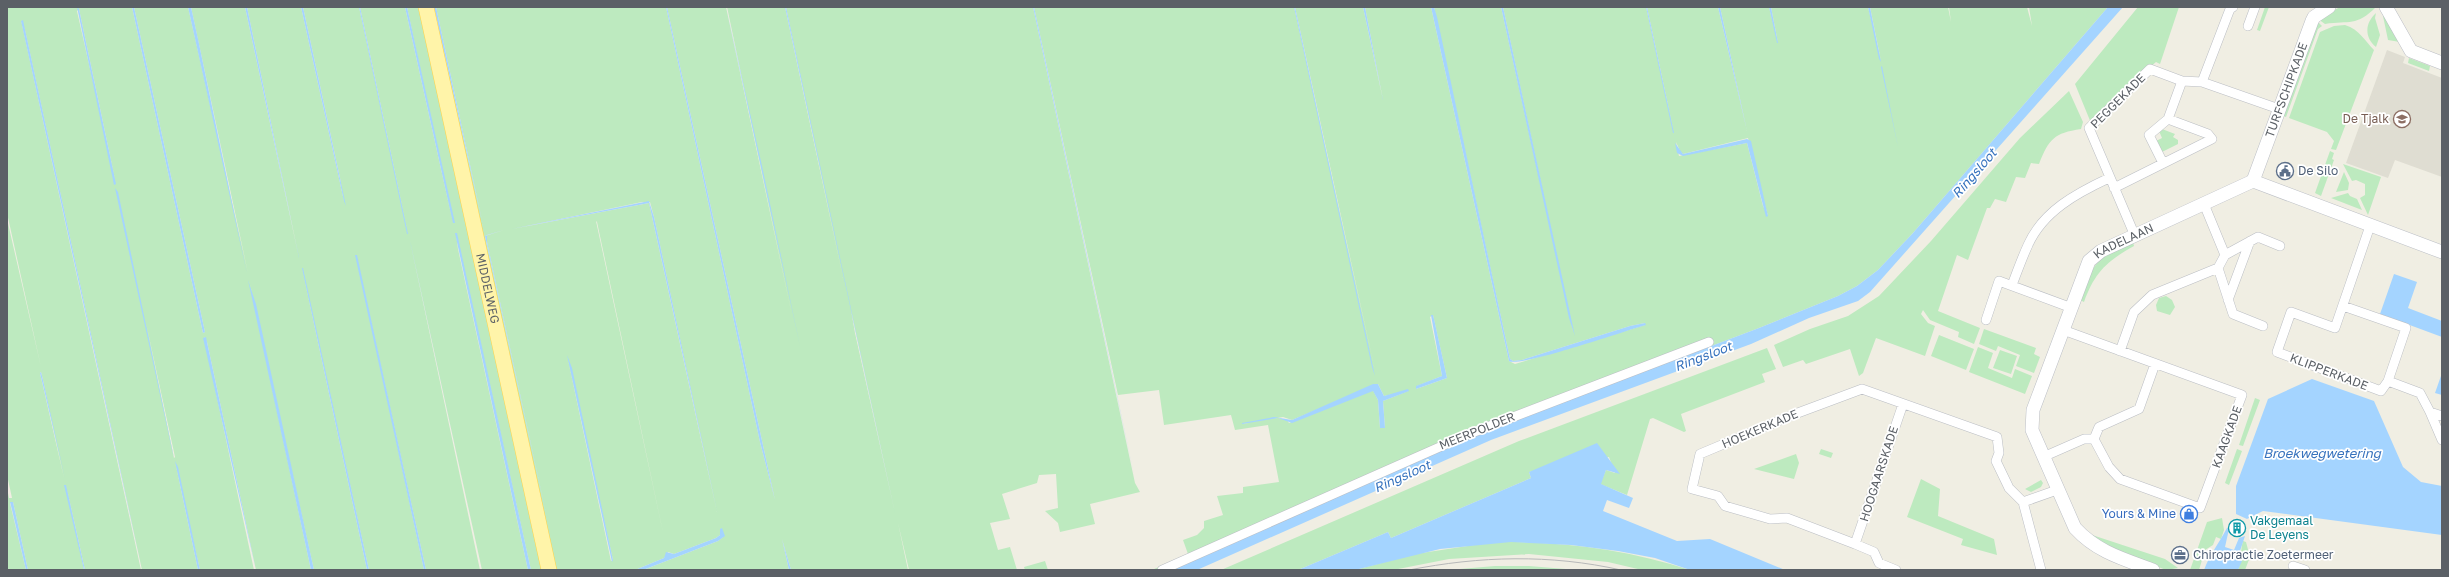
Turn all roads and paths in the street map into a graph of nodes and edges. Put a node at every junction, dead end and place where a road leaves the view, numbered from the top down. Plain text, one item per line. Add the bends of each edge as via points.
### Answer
1 (426, 7) edge
2 (2233, 7) edge
3 (2255, 7) edge
4 (2329, 7) edge
5 (2386, 7) edge
6 (2248, 26) dead end
7 (2442, 63) edge
8 (2182, 81) junction
9 (2202, 82) junction
10 (2279, 109) junction
11 (2168, 119) junction
12 (2163, 163) junction
13 (2109, 178) junction
14 (2253, 181) junction
15 (2114, 188) junction
16 (2204, 204) junction
17 (2370, 226) junction
18 (2135, 236) junction
19 (2250, 241) junction
20 (2280, 246) dead end
21 (2442, 252) edge
22 (2224, 255) junction
23 (2218, 268) junction
24 (2012, 285) junction
25 (2228, 300) junction
26 (2343, 306) junction
27 (2072, 308) junction
28 (1986, 320) dead end
29 (2263, 326) dead end
30 (2063, 330) junction
31 (1709, 342) dead end
32 (2120, 351) junction
33 (2155, 364) junction
34 (2388, 381) junction
35 (1903, 404) junction
36 (2430, 412) junction
37 (2442, 416) edge
38 (2094, 438) junction
39 (2442, 440) edge
40 (2043, 457) junction
41 (2057, 490) junction
42 (2024, 502) junction
43 (1855, 544) junction
44 (2293, 566) dead end
45 (549, 570) edge
46 (1162, 570) edge
47 (1896, 570) edge
48 (2040, 570) edge
49 (2153, 570) edge
50 (2305, 570) edge

1 - 45 main road, MIDDELWEG
2 - 9 street via 2230,9
3 - 6 street
4 - 10 street, TURFSCHIPKADE via 2314,16
5 - 7 street via 2411,51
8 - 9 street, PEGGEKADE
8 - 11 street
8 - 13 street, PEGGEKADE via 2150,69 2089,128
9 - 10 street, PEGGEKADE
10 - 14 street, TURFSCHIPKADE
11 - 12 street via 2149,135
11 - 12 street via 2208,134 2212,139
12 - 15 street
13 - 15 street, PEGGEKADE
13 - 24 street via 2058,207 2038,228 2028,244
14 - 16 street, KADELAAN
14 - 17 street
15 - 18 street, PEGGEKADE
16 - 18 street, KADELAAN
16 - 22 street
17 - 21 street
17 - 26 street, KLIPPERKADE
18 - 27 street, KADELAAN via 2101,251 2089,261
19 - 20 street via 2258,237
19 - 22 street
19 - 25 street
22 - 23 street
23 - 25 street
23 - 32 street via 2152,295 2134,312
24 - 27 street
24 - 28 street via 1999,281
25 - 29 street via 2234,314
26 - 34 street, KLIPPERKADE via 2406,328
26 - 34 street, KLIPPERKADE via 2335,328 2291,312 2277,352 2382,391
27 - 30 street, KADELAAN
30 - 32 street, KAAGKADE
30 - 40 street, KADELAAN via 2031,418 2032,430
31 - 46 street, MEERPOLDER via 1469,434
32 - 33 street, KAAGKADE
33 - 38 street via 2138,409 2099,427
33 - 38 street, KAAGKADE via 2242,395 2200,508 2120,479 2108,467
34 - 36 street via 2420,393
35 - 42 street, HOEKERKADE via 1997,437 1999,453 1996,461 2010,488
35 - 43 street, HOOGAARSKADE
35 - 43 street, HOEKERKADE via 1862,389 1700,454 1692,489 1718,496 1725,506 1770,519 1787,518
36 - 37 street
36 - 39 street
38 - 40 street via 2084,439
40 - 41 street, KADELAAN
41 - 42 street
41 - 49 street, KADELAAN via 2075,528 2087,542 2100,551
42 - 48 street
43 - 47 street, HOEKERKADE via 1874,552 1879,563
44 - 50 street

